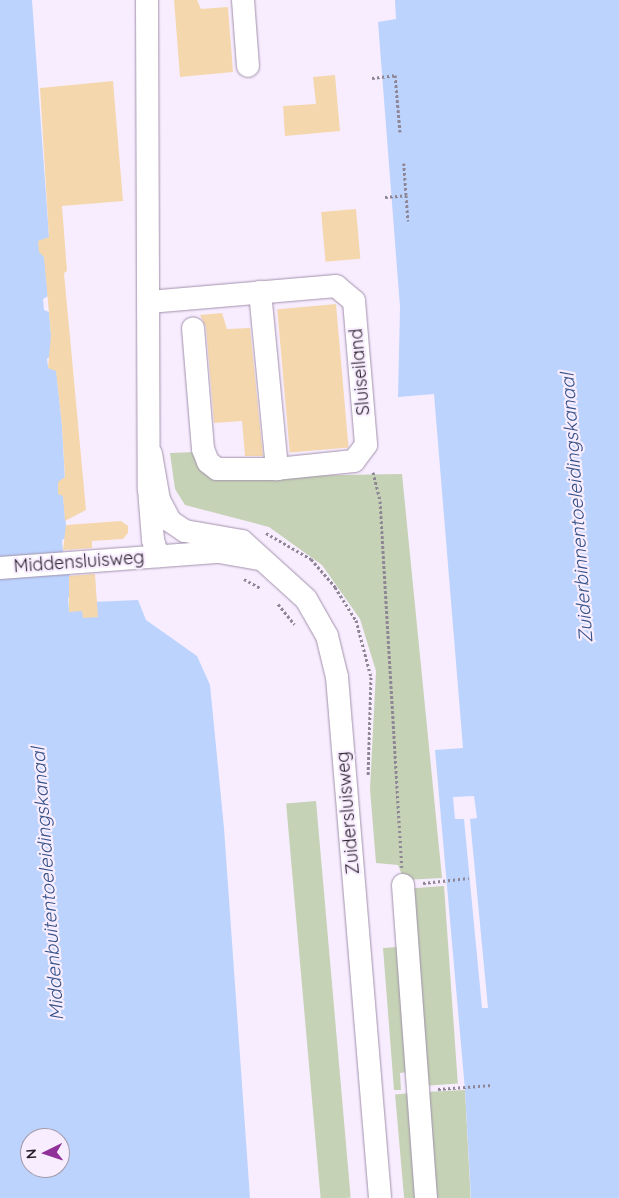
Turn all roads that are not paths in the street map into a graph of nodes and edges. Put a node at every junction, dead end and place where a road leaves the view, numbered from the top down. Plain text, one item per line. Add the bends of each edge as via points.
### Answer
1 (147, 0) edge
2 (243, 0) edge
3 (248, 66) dead end
4 (260, 292) junction
5 (149, 302) junction
6 (193, 328) dead end
7 (151, 454) junction
8 (277, 469) junction
9 (177, 526) junction
10 (164, 555) junction
11 (264, 559) junction
12 (0, 568) edge
13 (403, 885) road end
14 (380, 1198) edge
15 (426, 1198) edge

1 - 5 street
2 - 3 street
4 - 5 street, Sluiseiland
4 - 8 street
4 - 8 street, Sluiseiland via 336,286 354,301 366,444 354,461
5 - 7 street
6 - 8 street via 203,449 208,462 217,469
7 - 9 street via 159,500 164,513
7 - 10 street via 151,519
9 - 10 street
9 - 11 street via 184,531 242,541
10 - 11 street via 220,552
10 - 12 street, Middensluisweg
11 - 14 street, Zuidersluisweg via 306,599 327,636 337,677
13 - 15 street

